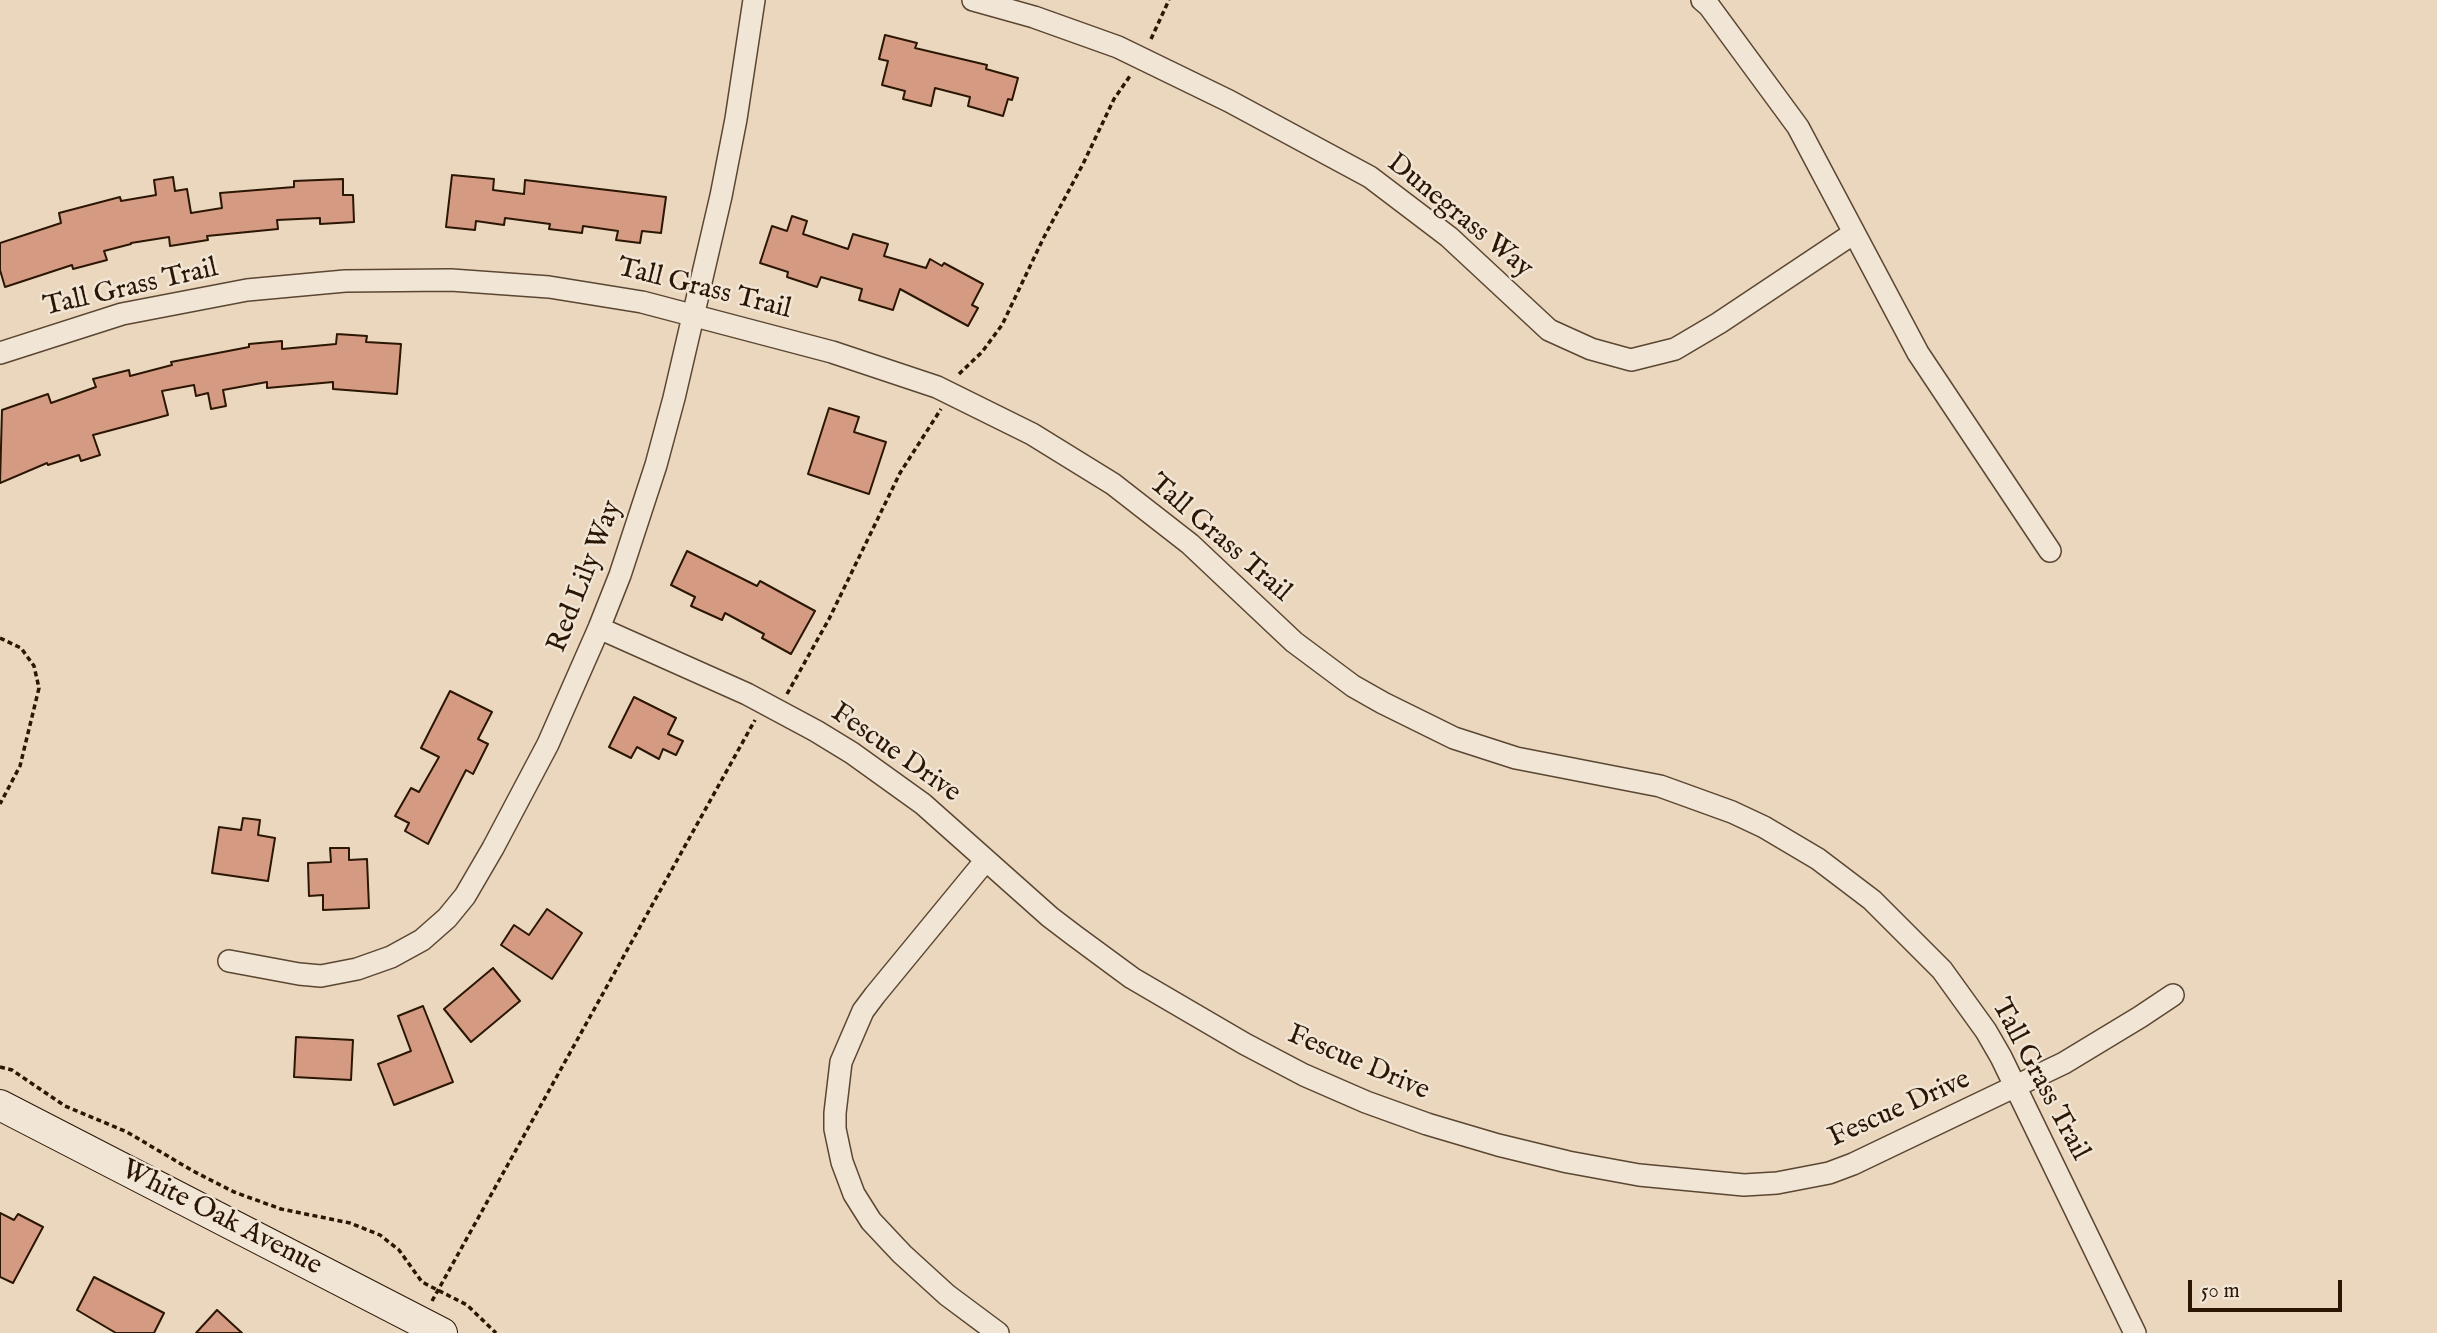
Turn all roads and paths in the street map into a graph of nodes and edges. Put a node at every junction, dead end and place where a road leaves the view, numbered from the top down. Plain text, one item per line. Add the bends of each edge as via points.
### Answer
1 (754, 0) edge
2 (973, 0) edge
3 (1170, 0) edge
4 (1702, 0) edge
5 (1141, 59) junction
6 (1854, 233) junction
7 (694, 314) junction
8 (0, 353) edge
9 (950, 393) junction
10 (2050, 551) dead end
11 (599, 628) junction
12 (0, 638) edge
13 (771, 707) junction
14 (0, 804) edge
15 (986, 860) junction
16 (229, 961) dead end
17 (2173, 995) dead end
18 (0, 1068) edge
19 (2016, 1088) junction
20 (0, 1105) edge
21 (438, 1291) junction
22 (431, 1327) edge
23 (496, 1333) edge
24 (999, 1333) edge
25 (2135, 1333) edge

1 - 7 street, Red Lily Way via 736,119
2 - 5 street, Dunegrass Way via 1077,32
3 - 5 path
4 - 6 street via 1798,127
5 - 6 street, Dunegrass Way via 1370,177 1449,237 1549,330 1631,360 1675,349
5 - 9 path via 1114,99 1002,325 961,370
6 - 10 street via 1918,353
7 - 8 street, Tall Grass Trail via 549,286 451,280 345,281 247,290 160,306
7 - 9 street, Tall Grass Trail via 832,352
7 - 11 street, Red Lily Way via 656,465
9 - 13 path via 900,473 829,619
9 - 19 street, Tall Grass Trail via 1032,434 1113,484 1190,544 1294,642 1383,703 1454,738 1517,758 1635,781 1698,799 1764,827 1818,859 1872,900 1942,970 1986,1031
11 - 13 street, Fescue Drive
11 - 16 street, Red Lily Way via 548,744 494,848 464,896 435,929 391,957 338,974 299,974
12 - 14 path via 21,648 34,666 39,688 20,766
13 - 15 street, Fescue Drive via 887,777
13 - 21 path
15 - 19 street, Fescue Drive via 1050,917 1132,978 1256,1051 1366,1102 1427,1124 1569,1162 1700,1182 1790,1182 1853,1164
15 - 24 street via 863,1011 841,1062 835,1129 854,1194 871,1221 947,1295
17 - 19 street, Fescue Drive
18 - 21 path via 12,1070 65,1105 127,1132 234,1192 281,1209 351,1223 380,1236 399,1251 422,1282
19 - 25 street, Tall Grass Trail
20 - 22 street, White Oak Avenue
21 - 22 path
21 - 23 path via 467,1306

